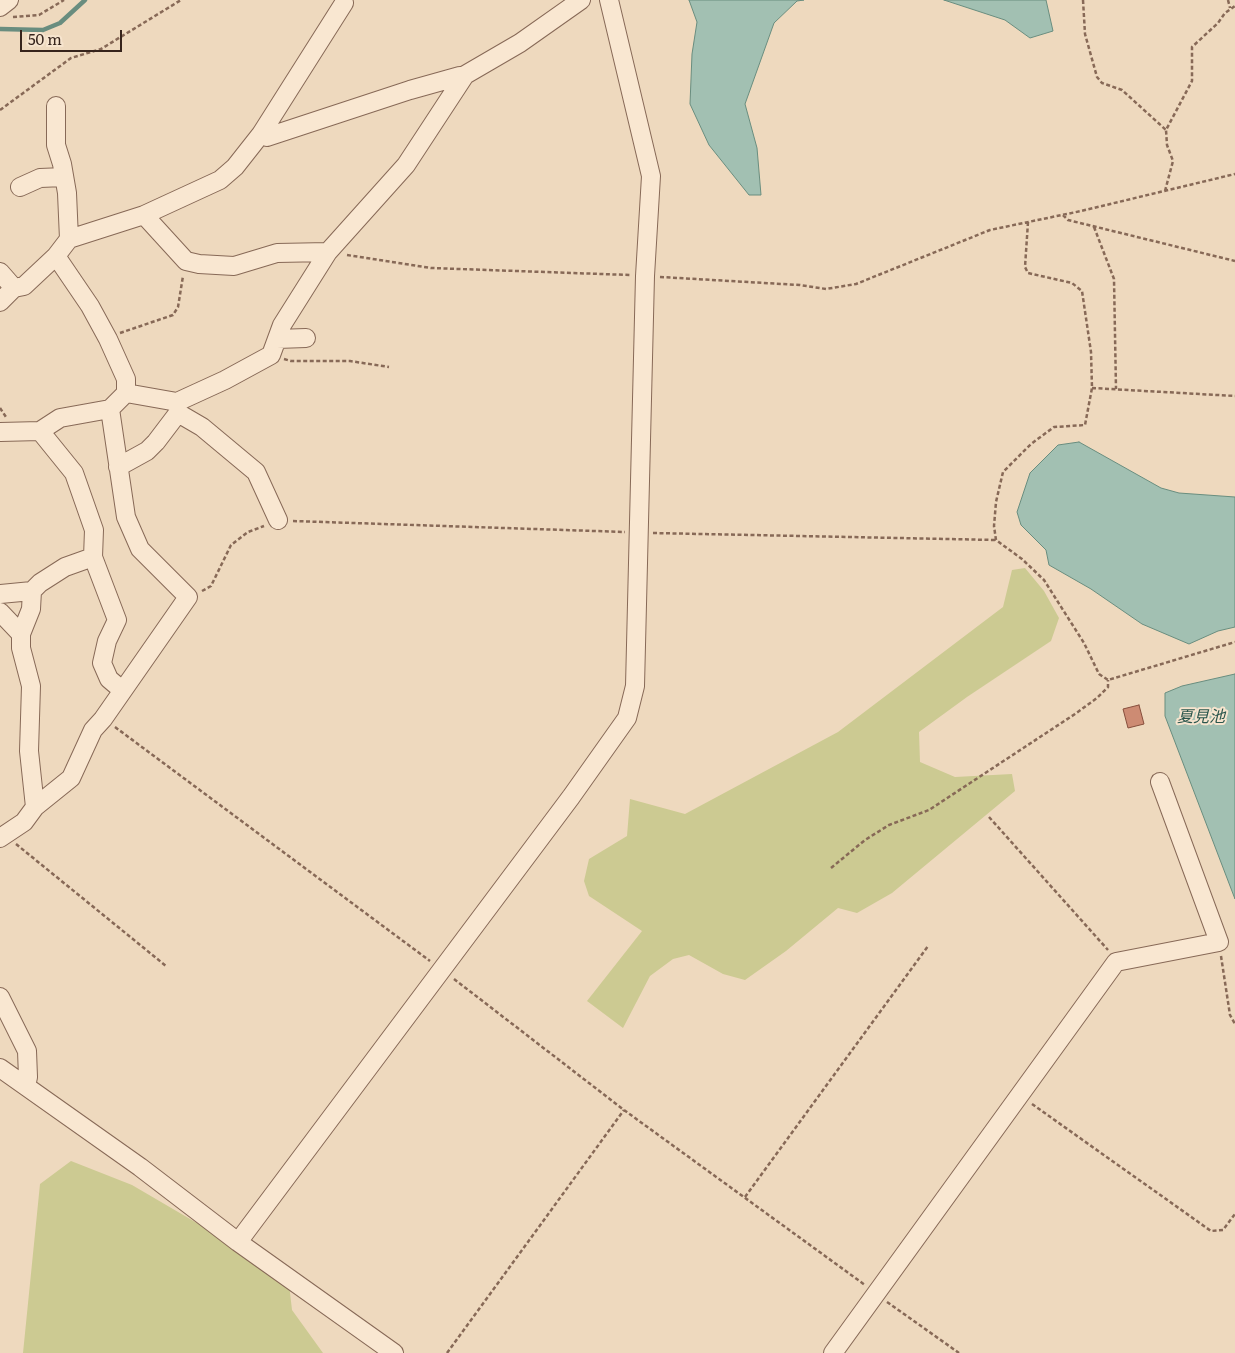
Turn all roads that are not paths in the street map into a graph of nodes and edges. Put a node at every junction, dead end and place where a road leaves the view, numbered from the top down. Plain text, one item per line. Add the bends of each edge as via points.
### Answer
1 (581, 0) edge
2 (609, 0) edge
3 (344, 4) dead end
4 (463, 77) junction
5 (56, 106) dead end
6 (262, 134) junction
7 (64, 177) junction
8 (20, 188) dead end
9 (144, 215) junction
10 (69, 240) junction
11 (328, 252) junction
12 (56, 256) junction
13 (0, 272) edge
14 (14, 288) junction
15 (0, 302) edge
16 (306, 338) dead end
17 (274, 347) junction
18 (126, 393) junction
19 (177, 407) junction
20 (110, 409) junction
21 (40, 431) junction
22 (0, 432) edge
23 (118, 467) junction
24 (278, 520) road end
25 (93, 557) junction
26 (32, 590) junction
27 (0, 594) edge
28 (0, 612) edge
29 (21, 634) junction
30 (122, 690) junction
31 (1160, 782) dead end
32 (35, 807) junction
33 (2, 836) edge
34 (0, 997) edge
35 (0, 1068) edge
36 (26, 1086) junction
37 (238, 1242) junction
38 (394, 1353) edge
39 (833, 1353) edge

1 - 4 street
2 - 37 street via 651,176 645,276 634,686 628,718
3 - 6 street
4 - 6 street via 410,90 267,137
4 - 11 street via 406,165
5 - 7 street via 56,145
6 - 9 street via 220,180
7 - 8 street via 40,178
7 - 10 street
9 - 10 street
9 - 11 street via 186,261 221,267 277,253
10 - 12 street
11 - 17 street via 282,325
12 - 14 street via 24,286
12 - 18 street via 107,337 126,379
13 - 14 street
14 - 15 street
16 - 17 street
17 - 19 street
18 - 19 street
18 - 20 street
19 - 23 street via 147,451
19 - 24 street via 256,472
20 - 21 street via 60,418
20 - 23 street
21 - 22 street
21 - 25 street via 74,473 94,530
23 - 30 street via 126,517 140,549 188,597
25 - 26 street via 65,567
25 - 30 street via 117,620 106,641 102,663 109,679
26 - 27 street
26 - 29 street via 30,609
28 - 29 street
29 - 32 street via 30,686 29,751
30 - 32 street via 93,730 71,778
31 - 39 street via 1219,942 1116,962
32 - 33 street via 24,822
34 - 36 street via 27,1051
35 - 36 street
36 - 37 street
37 - 38 street

